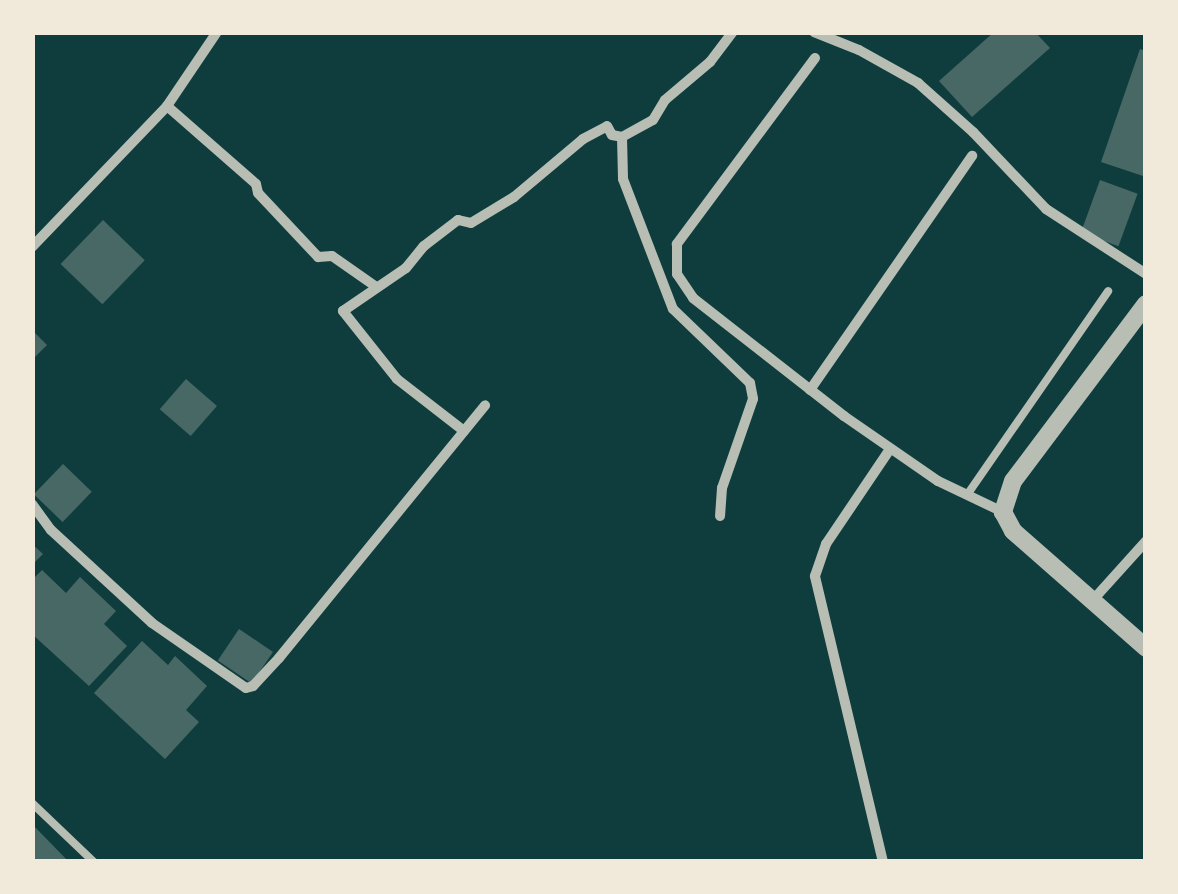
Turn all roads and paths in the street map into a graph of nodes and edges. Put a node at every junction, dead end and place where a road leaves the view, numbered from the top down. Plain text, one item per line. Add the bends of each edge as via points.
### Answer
1 (218, 32) edge
2 (734, 32) edge
3 (814, 32) edge
4 (814, 58) dead end
5 (167, 106) junction
6 (622, 137) junction
7 (972, 156) dead end
8 (32, 247) edge
9 (1146, 274) edge
10 (374, 286) junction
11 (1108, 292) dead end
12 (1146, 304) edge
13 (810, 390) junction
14 (485, 405) dead end
15 (464, 431) junction
16 (890, 449) junction
17 (967, 495) junction
18 (32, 504) edge
19 (1003, 512) junction
20 (720, 516) dead end
21 (1146, 542) edge
22 (1092, 601) junction
23 (1146, 648) edge
24 (32, 803) edge
25 (94, 862) edge
26 (883, 862) edge

1 - 5 street
2 - 6 street via 653,120
3 - 9 street via 918,82 1046,210
4 - 13 street via 677,244 677,274 693,298
5 - 8 street
5 - 10 street via 256,184 318,257 332,256
6 - 10 street via 607,126 583,140 514,198 471,224 458,220 406,268
6 - 20 street via 623,179 673,309 750,382 754,399 722,488
7 - 13 street
10 - 15 street via 343,312 396,379
11 - 17 lane
12 - 19 street via 1014,481
13 - 16 street
14 - 15 street
15 - 18 street via 279,658 246,688 152,624
16 - 17 street
16 - 26 street via 826,544 815,576
17 - 19 street
19 - 22 street via 1013,531
21 - 22 street
22 - 23 street
24 - 25 lane

